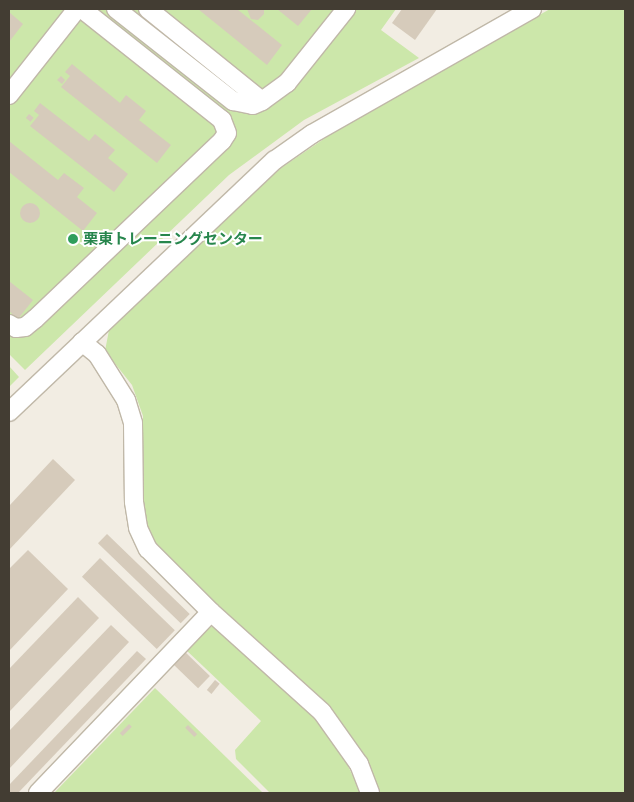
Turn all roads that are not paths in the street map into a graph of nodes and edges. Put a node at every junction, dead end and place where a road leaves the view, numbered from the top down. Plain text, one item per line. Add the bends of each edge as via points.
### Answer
1 (77, 9) edge
2 (82, 9) edge
3 (116, 9) edge
4 (148, 9) edge
5 (346, 9) edge
6 (532, 9) edge
7 (9, 95) edge
8 (262, 101) junction
9 (9, 324) edge
10 (82, 342) junction
11 (9, 412) edge
12 (211, 612) junction
13 (38, 793) edge
14 (370, 793) edge

1 - 7 street
2 - 9 street via 222,120 227,133 222,142 36,319 25,327 16,328
3 - 8 street via 233,101 253,105
4 - 8 street
5 - 8 street via 287,83
6 - 10 street via 312,134 275,160
10 - 11 street
10 - 12 street via 97,354 126,400 133,423 134,502 138,528 148,549
12 - 13 street
12 - 14 street via 322,712 359,764

